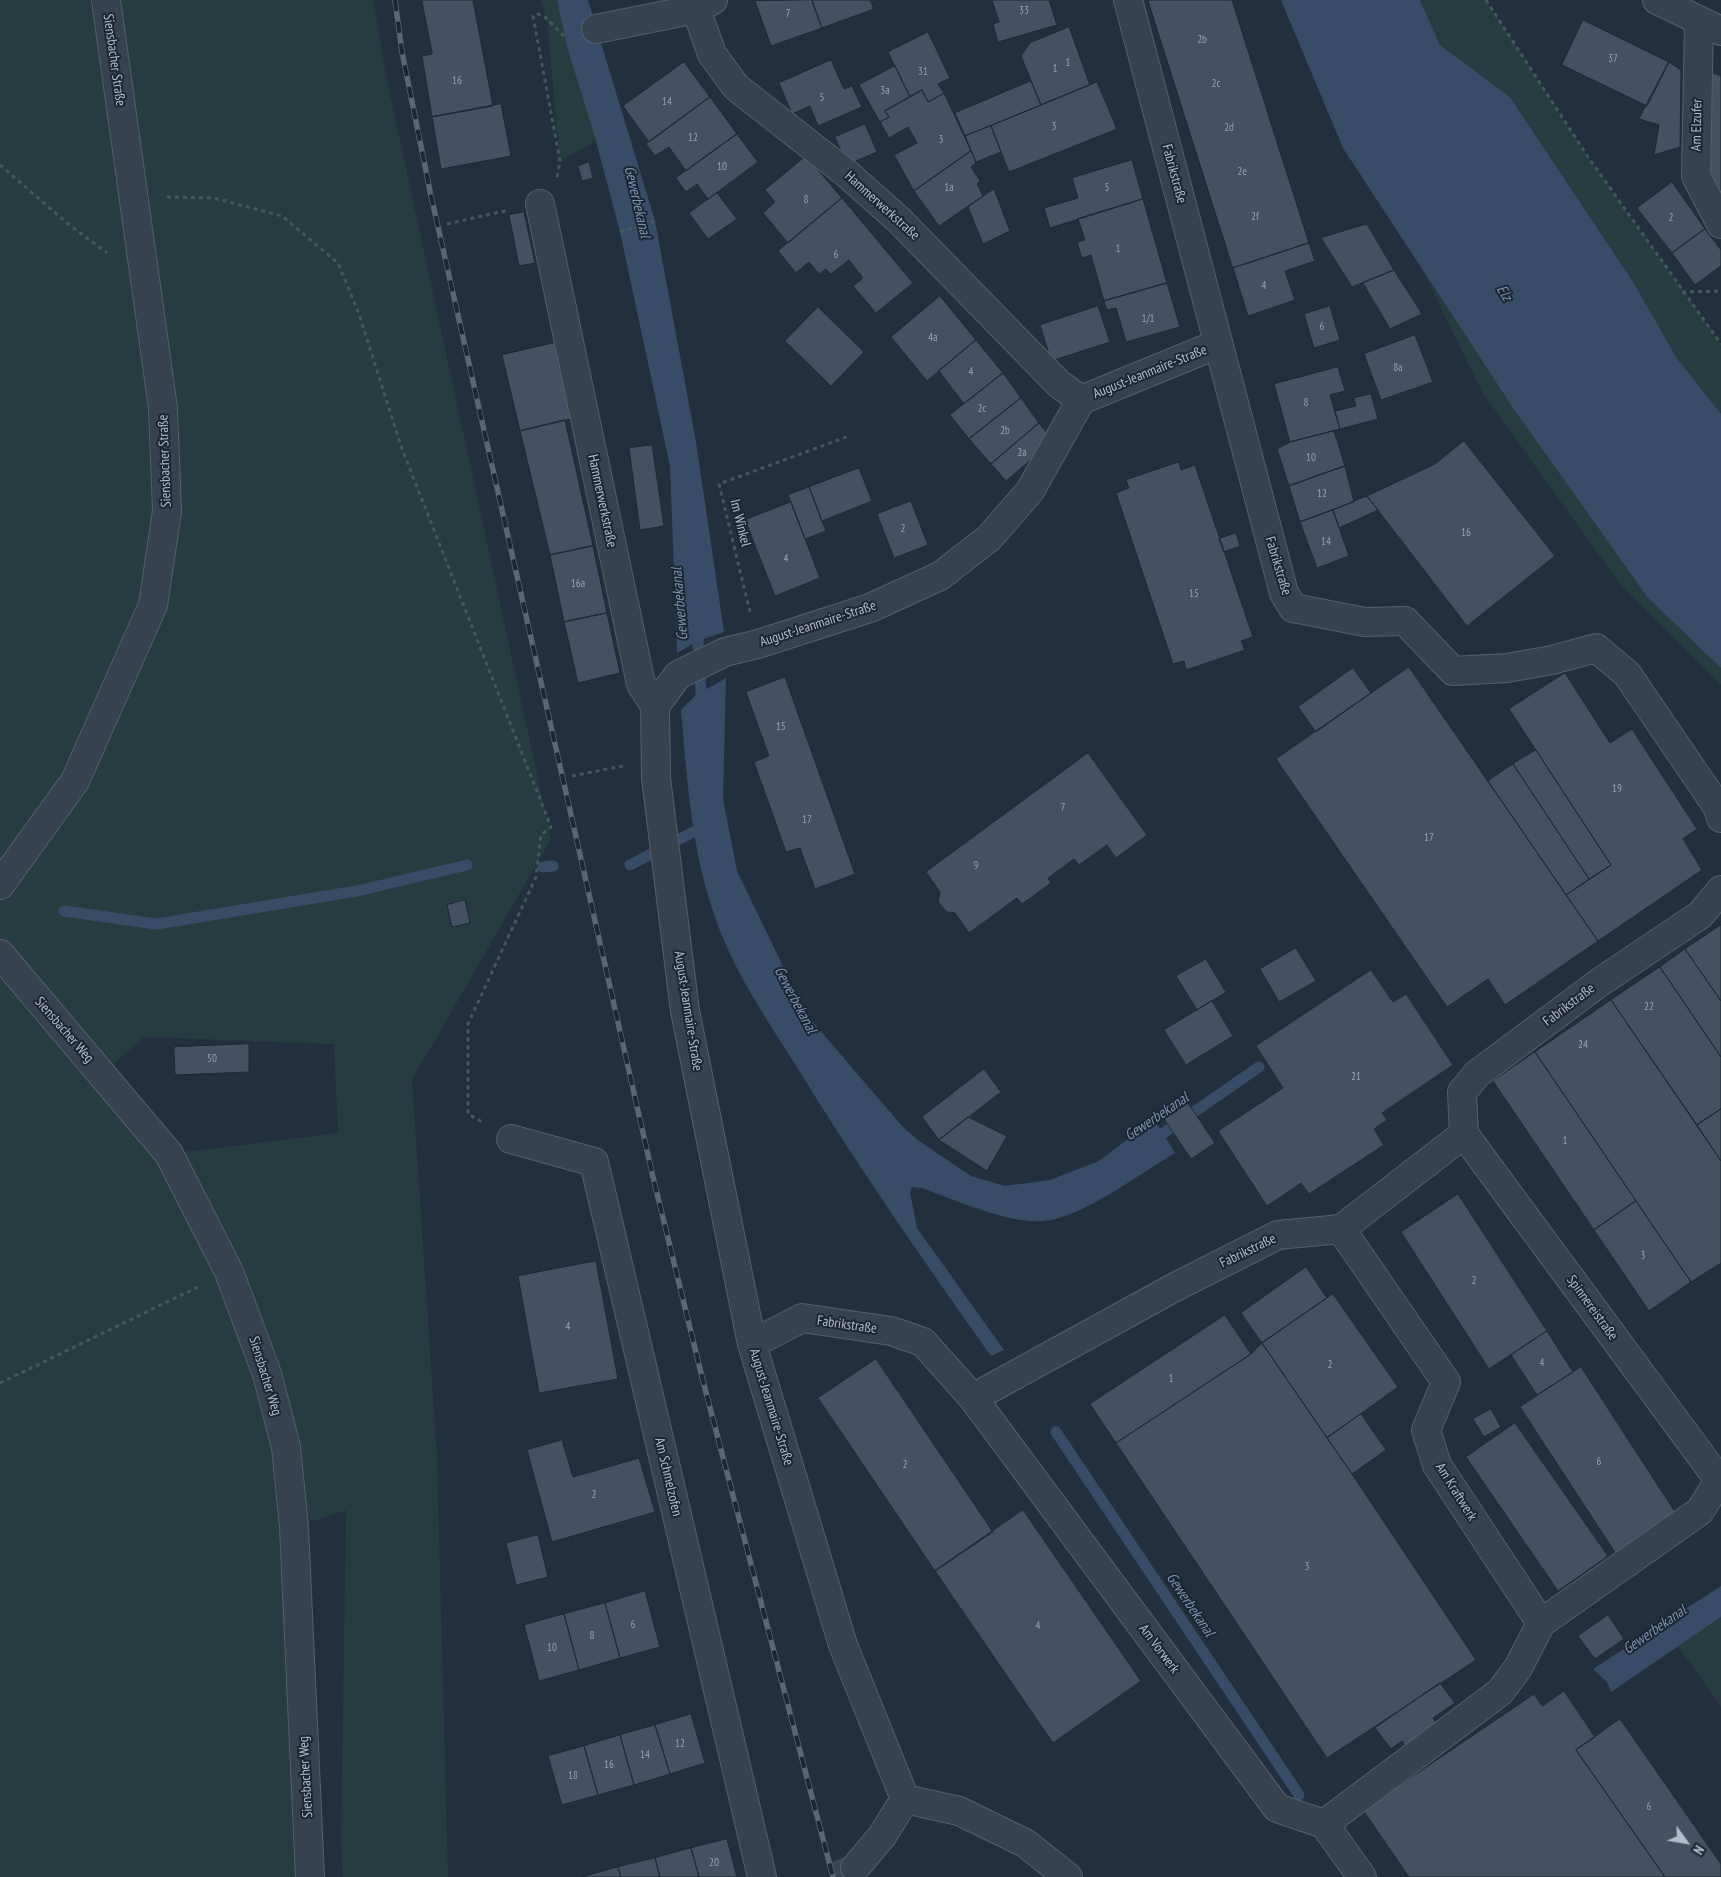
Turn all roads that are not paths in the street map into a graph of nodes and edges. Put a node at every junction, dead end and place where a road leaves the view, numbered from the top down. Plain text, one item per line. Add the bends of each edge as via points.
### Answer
1 (106, 0) edge
2 (1128, 0) edge
3 (1657, 0) edge
4 (705, 4) edge
5 (1710, 26) edge
6 (596, 29) dead end
7 (540, 204) road end
8 (1721, 224) edge
9 (1218, 344) junction
10 (1081, 400) junction
11 (655, 706) junction
12 (1721, 818) edge
13 (0, 886) edge
14 (1721, 890) edge
15 (0, 954) edge
16 (1464, 1134) junction
17 (510, 1138) road end
18 (1342, 1229) junction
19 (752, 1344) junction
20 (974, 1398) junction
21 (1720, 1480) edge
22 (1541, 1623) junction
23 (905, 1800) junction
24 (1324, 1824) junction
25 (854, 1868) tunnel mouth
26 (310, 1877) edge
27 (762, 1877) edge
28 (1068, 1877) edge
29 (1362, 1877) edge

1 - 13 street, Siensbacher Straße via 163,408 168,511 153,605 74,781
2 - 9 street, Fabrikstraße
3 - 5 street
4 - 6 street, Hammerwerkstraße
4 - 10 street, Hammerwerkstraße via 712,54 736,87 846,173 899,220 1059,384
5 - 8 street, Am Elzufer via 1696,176
7 - 11 street, Hammerwerkstraße via 641,684
9 - 10 street, August-Jeanmaire-Straße
9 - 12 street, Fabrikstraße via 1284,593 1293,608 1365,622 1405,621 1453,670 1507,668 1596,648 1627,674
10 - 11 street, August-Jeanmaire-Straße via 1030,491 989,538 940,576 870,608 725,652 678,675
11 - 19 street, August-Jeanmaire-Straße via 656,778 686,1012
14 - 16 street, Fabrikstraße via 1700,915 1600,982 1476,1074 1462,1092
15 - 26 street, Siensbacher Weg via 169,1154 229,1272 267,1374 286,1447 294,1527
16 - 18 street
16 - 21 street, Spinnereistraße
17 - 27 street, Am Schmelzofen via 594,1162
18 - 20 street, Fabrikstraße via 1278,1235 1177,1286
18 - 22 street, Am Kraftwerk via 1446,1382 1426,1430 1437,1465
19 - 20 street, Fabrikstraße via 802,1318 892,1331 923,1342
19 - 23 street, August-Jeanmaire-Straße via 842,1645
20 - 24 street, Am Vorwerk via 1277,1808
21 - 22 street via 1700,1511
22 - 24 street via 1518,1668 1500,1692
23 - 25 street via 882,1836
23 - 28 street via 959,1811 1025,1843
24 - 29 street

